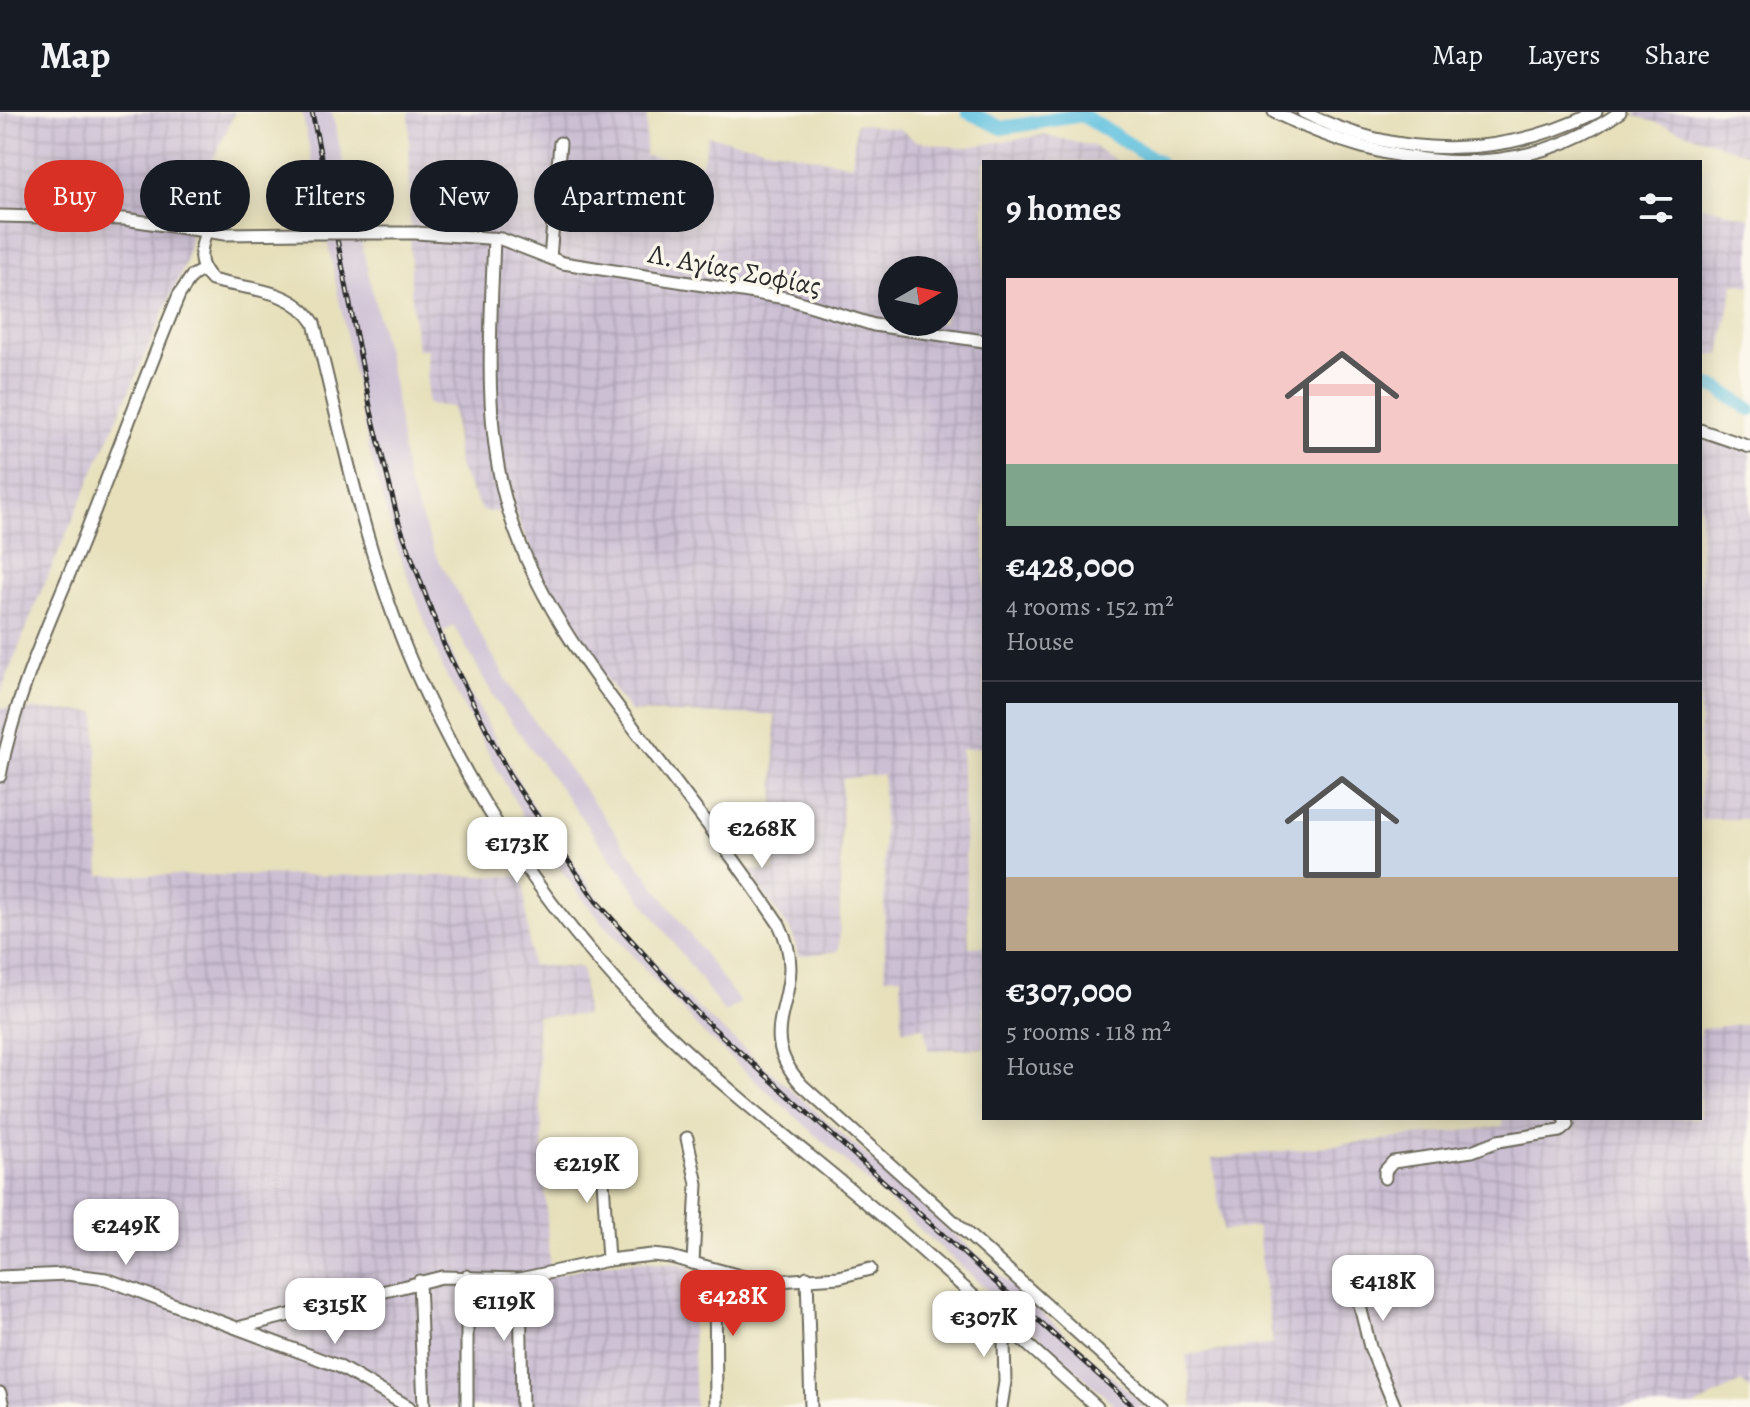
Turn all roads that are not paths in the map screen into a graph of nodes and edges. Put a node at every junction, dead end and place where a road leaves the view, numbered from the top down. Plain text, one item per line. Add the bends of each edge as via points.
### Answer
1 (1274, 112) edge
2 (1303, 112) edge
3 (1596, 112) edge
4 (1620, 112) edge
5 (560, 143) dead end
6 (1427, 160) edge
7 (1474, 160) edge
8 (0, 216) edge
9 (140, 222) edge
10 (206, 232) edge
11 (250, 232) edge
12 (494, 238) junction
13 (550, 258) junction
14 (203, 270) junction
15 (982, 341) edge
16 (1702, 431) edge
17 (1750, 447) edge
18 (0, 776) edge
19 (1565, 1120) edge
20 (687, 1138) dead end
21 (601, 1148) dead end
22 (1385, 1178) dead end
23 (608, 1260) junction
24 (693, 1263) junction
25 (870, 1269) dead end
26 (715, 1270) junction
27 (1352, 1273) dead end
28 (467, 1276) junction
29 (0, 1277) edge
30 (807, 1277) junction
31 (520, 1279) junction
32 (419, 1281) junction
33 (241, 1327) junction
34 (1013, 1332) junction
35 (0, 1393) edge
36 (3, 1407) edge
37 (409, 1407) edge
38 (424, 1407) edge
39 (467, 1407) edge
40 (522, 1407) edge
41 (716, 1407) edge
42 (811, 1407) edge
43 (1001, 1407) edge
44 (1097, 1407) edge
45 (1160, 1407) edge
46 (1395, 1407) edge

1 - 6 street via 1355,147
2 - 3 street via 1362,136 1441,149 1535,137
4 - 7 street via 1531,151
5 - 13 street
8 - 9 street, Λ. Αγίας Σοφίας
10 - 14 street via 199,258
11 - 12 street, Λ. Αγίας Σοφίας, bridge
12 - 13 street, Λ. Αγίας Σοφίας
12 - 45 street via 492,414 513,523 555,618 779,924 792,968 777,1034 782,1059 802,1085
13 - 15 street, Λ. Αγίας Σοφίας via 601,271 786,298 916,333
14 - 18 street via 179,295 124,430 32,660 10,724
14 - 34 street via 212,280 292,299 314,323 361,516 414,667 510,845 574,932 701,1064
16 - 17 street
19 - 22 street via 1560,1131 1393,1162
20 - 24 street via 697,1184
21 - 23 street
23 - 24 street via 652,1255
23 - 31 street
24 - 26 street
25 - 30 street via 839,1277
26 - 30 street via 762,1282
26 - 41 street
27 - 46 street via 1370,1347
28 - 31 street
28 - 32 street
28 - 39 street
29 - 33 street via 67,1274 106,1279
30 - 42 street
31 - 40 street
32 - 33 street
32 - 38 street
33 - 37 street via 338,1366
34 - 43 street via 1004,1343
34 - 44 street
35 - 36 street

